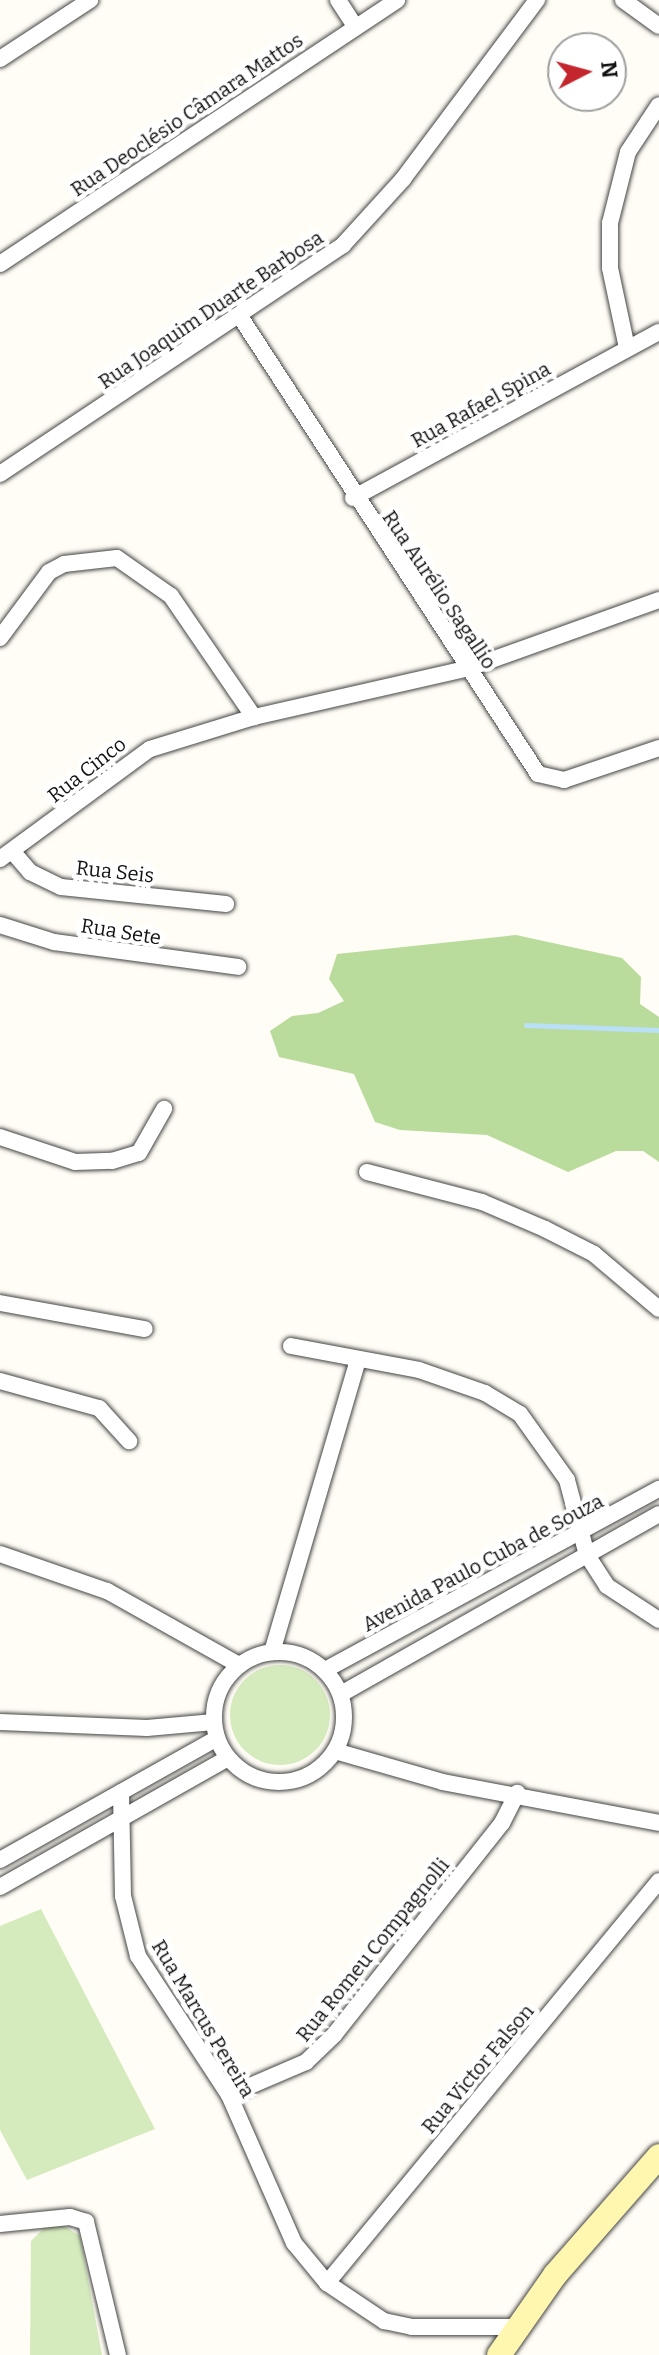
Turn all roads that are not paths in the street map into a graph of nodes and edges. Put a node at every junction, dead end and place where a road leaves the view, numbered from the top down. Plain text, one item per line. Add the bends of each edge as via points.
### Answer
1 (90, 0) edge
2 (338, 0) edge
3 (397, 0) edge
4 (537, 0) edge
5 (623, 0) edge
6 (355, 26) junction
7 (659, 26) edge
8 (0, 59) edge
9 (659, 105) edge
10 (0, 264) edge
11 (241, 318) junction
12 (659, 332) edge
13 (627, 348) junction
14 (0, 474) edge
15 (353, 498) junction
16 (659, 600) edge
17 (0, 638) edge
18 (469, 668) junction
19 (254, 717) junction
20 (659, 748) edge
21 (6, 855) edge
22 (226, 904) dead end
23 (0, 925) edge
24 (238, 967) dead end
25 (164, 1109) dead end
26 (0, 1137) edge
27 (367, 1172) dead end
28 (0, 1303) edge
29 (659, 1309) edge
30 (145, 1329) dead end
31 (291, 1346) dead end
32 (358, 1359) junction
33 (0, 1381) edge
34 (129, 1441) dead end
35 (659, 1489) edge
36 (659, 1514) edge
37 (584, 1535) junction
38 (0, 1554) edge
39 (587, 1555) junction
40 (659, 1620) edge
41 (272, 1652) junction
42 (239, 1665) junction
43 (325, 1670) junction
44 (341, 1694) junction
45 (0, 1722) edge
46 (216, 1730) junction
47 (335, 1751) junction
48 (228, 1758) junction
49 (121, 1792) junction
50 (517, 1793) junction
51 (124, 1819) junction
52 (659, 1823) edge
53 (0, 1860) edge
54 (659, 1881) edge
55 (0, 1887) edge
56 (229, 2095) junction
57 (659, 2156) edge
58 (0, 2224) edge
59 (327, 2283) junction
60 (515, 2327) junction
61 (118, 2355) edge
62 (499, 2355) edge

1 - 8 street
2 - 6 street
3 - 6 street, Rua Deoclésio Câmara Mattos
4 - 11 street, Rua Joaquim Duarte Barbosa via 373,216
5 - 7 street
6 - 10 street, Rua Deoclésio Câmara Mattos
9 - 13 street via 628,152 610,223 610,268
11 - 14 street, Rua Joaquim Duarte Barbosa
11 - 15 street, Rua Aurélio Sagallio
12 - 13 street, Rua Rafael Spina
13 - 15 street, Rua Rafael Spina
15 - 18 street, Rua Aurélio Sagallio
16 - 18 street, Rua Cinco
17 - 19 street via 49,572 88,559 117,558 171,596
18 - 19 street, Rua Cinco
18 - 20 street, Rua Aurélio Sagallio via 522,753 550,780
19 - 21 street, Rua Cinco via 133,757
21 - 22 street, Rua Seis via 61,887
23 - 24 street, Rua Sete via 54,942
25 - 26 street via 139,1153 112,1161 75,1162
27 - 29 street via 482,1202 545,1229 594,1254
28 - 30 street
31 - 32 street
32 - 37 street via 419,1370 485,1393 520,1414 567,1480
32 - 41 street
33 - 34 street via 99,1408
35 - 37 street, Avenida Paulo Cuba de Souza
36 - 39 street, Avenida Paulo Cuba de Souza
37 - 39 street
37 - 43 street, Avenida Paulo Cuba de Souza
38 - 42 street via 107,1591
39 - 40 street via 607,1586
39 - 44 street, Avenida Paulo Cuba de Souza
41 - 42 street
41 - 43 street via 309,1658
42 - 46 street via 224,1681
43 - 44 street
44 - 47 street via 345,1718
45 - 46 street
46 - 48 street
46 - 49 street
47 - 48 street via 322,1767 284,1782 253,1776
47 - 50 street via 443,1782
48 - 51 street
49 - 51 street, Rua Marcus Pereira
49 - 53 street
50 - 52 street
50 - 56 street, Rua Romeu Compagnolli via 502,1823 334,2035 306,2062
51 - 55 street
51 - 56 street, Rua Marcus Pereira via 123,1896 138,1956
54 - 59 street, Rua Victor Falson
56 - 59 street, Rua Marcus Pereira via 294,2243
57 - 60 main road
58 - 61 street via 70,2217 86,2222
59 - 60 street, Rua Marcus Pereira via 384,2321 412,2327
60 - 62 main road

